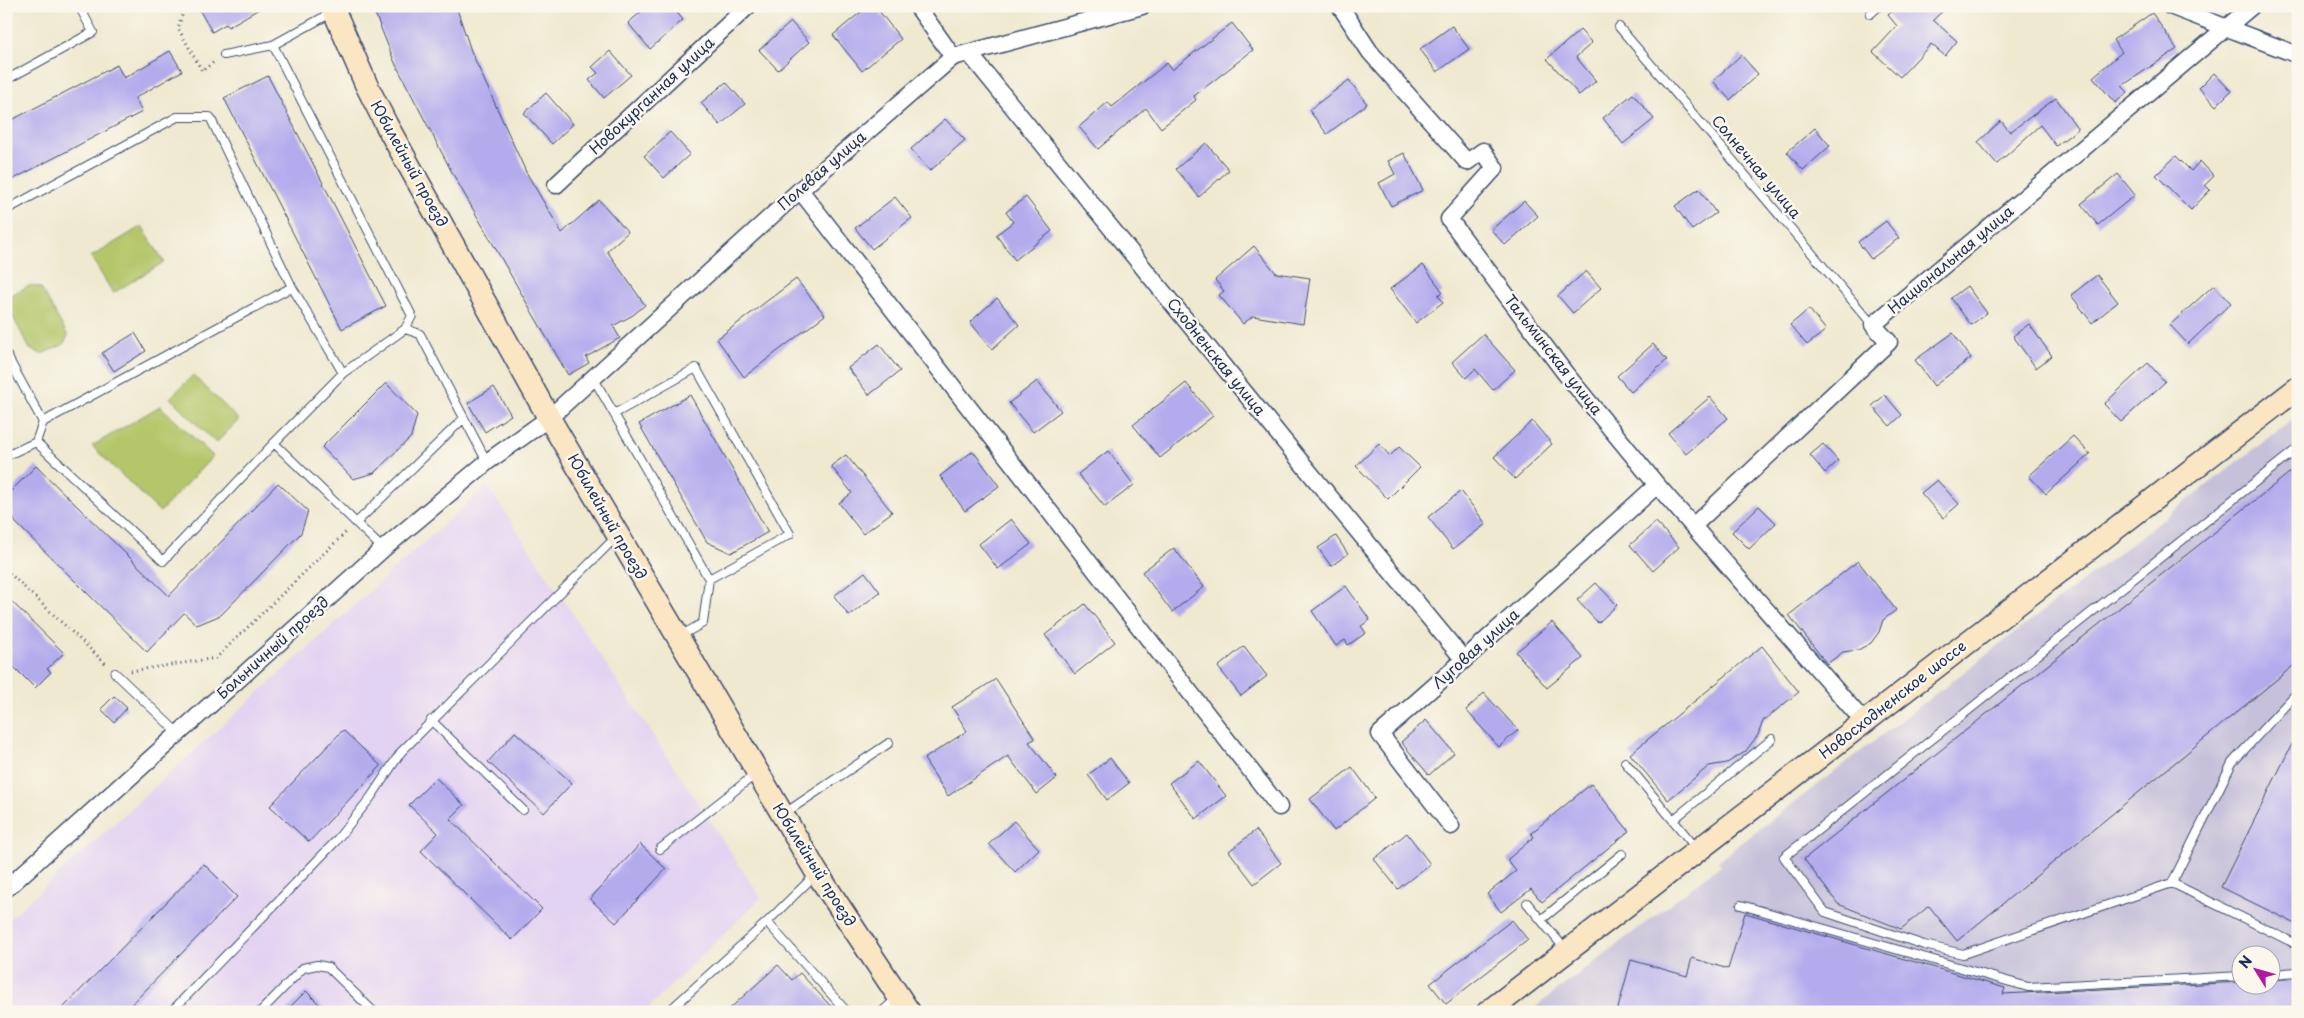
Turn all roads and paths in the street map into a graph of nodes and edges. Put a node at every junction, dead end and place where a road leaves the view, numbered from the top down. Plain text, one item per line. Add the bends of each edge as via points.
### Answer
1 (79, 6) edge
2 (185, 6) edge
3 (748, 6) edge
4 (917, 6) edge
5 (1142, 6) edge
6 (1340, 6) edge
7 (1879, 6) edge
8 (2170, 6) edge
9 (2252, 6) edge
10 (333, 9) edge
11 (1870, 14) dead end
12 (1619, 27) dead end
13 (2225, 28) junction
14 (273, 45) junction
15 (224, 55) joint
16 (961, 55) junction
17 (2298, 55) edge
18 (6, 80) edge
19 (556, 185) dead end
20 (800, 190) junction
21 (6, 210) edge
22 (292, 287) junction
23 (1873, 325) junction
24 (405, 329) junction
25 (6, 354) edge
26 (343, 373) junction
27 (594, 379) junction
28 (2298, 388) edge
29 (614, 414) junction
30 (464, 418) junction
31 (549, 418) junction
32 (43, 422) junction
33 (36, 442) junction
34 (274, 443) junction
35 (2298, 448) edge
36 (6, 456) edge
37 (487, 462) junction
38 (1657, 485) junction
39 (356, 523) junction
40 (1693, 526) junction
41 (618, 535) junction
42 (383, 549) junction
43 (6, 570) edge
44 (709, 579) junction
45 (678, 637) junction
46 (1464, 660) junction
47 (115, 673) junction
48 (2294, 696) dead end
49 (431, 720) junction
50 (1864, 722) junction
51 (178, 733) junction
52 (1772, 739) dead end
53 (889, 743) dead end
54 (1625, 762) dead end
55 (759, 772) junction
56 (1279, 807) dead end
57 (523, 810) dead end
58 (783, 815) junction
59 (1673, 820) junction
60 (1450, 826) dead end
61 (660, 849) dead end
62 (1697, 850) junction
63 (1622, 854) dead end
64 (817, 873) junction
65 (9, 881) edge
66 (2172, 883) junction
67 (1527, 903) dead end
68 (1740, 905) dead end
69 (1541, 920) junction
70 (767, 922) junction
71 (2298, 945) edge
72 (1566, 951) junction
73 (2298, 972) edge
74 (2282, 973) edge
75 (2232, 977) edge
76 (897, 1007) edge
77 (171, 1012) edge
78 (260, 1012) edge
79 (374, 1012) edge
80 (668, 1012) edge
81 (847, 1012) edge
82 (1488, 1012) edge

1 - 18 lane via 93,32
2 - 15 path via 178,28 202,71
3 - 19 street, Новокурганная улица
4 - 16 street, Сходненская улица
5 - 16 street, Полевая улица
6 - 38 street, Тальминская улица via 1370,52 1467,162 1483,151 1495,168 1449,219 1565,372
7 - 11 lane
8 - 13 street
9 - 13 street, Национальная улица
10 - 14 lane
10 - 31 main road, Юбилейный проезд via 386,124
12 - 23 lane, Солнечная улица
13 - 17 street
13 - 23 street, Национальная улица
14 - 15 lane
14 - 24 lane via 412,316
16 - 20 street, Полевая улица
16 - 46 street, Сходненская улица
20 - 27 street, Полевая улица
20 - 56 street
21 - 22 lane via 177,117 210,118
22 - 26 lane
22 - 32 lane
23 - 40 street, Национальная улица via 1889,342
24 - 26 lane
24 - 30 lane via 420,334
25 - 32 lane
26 - 34 lane
27 - 29 lane
27 - 31 street, Полевая улица
28 - 50 main road, Новосходненское шоссе
29 - 44 lane
29 - 44 lane via 696,368 790,534
30 - 37 lane
30 - 39 lane
31 - 37 street, Больничный проезд
31 - 41 main road, Юбилейный проезд
32 - 33 lane
33 - 34 lane via 163,561
33 - 36 lane
34 - 39 lane
35 - 66 lane via 1784,857 1825,912 1924,945 1963,954
37 - 42 street, Больничный проезд
38 - 40 street, Тальминская улица
38 - 46 street, Луговая улица
39 - 42 lane
39 - 47 path via 216,658
40 - 50 street, Тальминская улица
41 - 45 main road, Юбилейный проезд
41 - 49 lane
42 - 51 street, Больничный проезд
43 - 47 path
44 - 45 lane via 703,623
45 - 55 main road, Юбилейный проезд
46 - 60 street, Луговая улица via 1380,734
47 - 51 lane
48 - 66 lane via 2232,763
49 - 57 lane
49 - 77 lane via 400,752 371,797 334,842
50 - 62 main road, Новосходненское шоссе
51 - 65 street, Больничный проезд
52 - 59 lane
53 - 58 lane
54 - 59 lane
55 - 58 main road, Юбилейный проезд
55 - 61 lane
58 - 64 main road, Юбилейный проезд
59 - 62 lane
62 - 72 main road, Новосходненское шоссе
63 - 69 lane
64 - 70 lane
64 - 76 main road, Юбилейный проезд
66 - 71 lane
67 - 69 lane
68 - 75 lane via 2028,988
69 - 72 lane
70 - 80 lane
70 - 81 lane
72 - 82 main road, Новосходненское шоссе
73 - 74 lane
78 - 79 lane via 303,968 316,964 328,967

